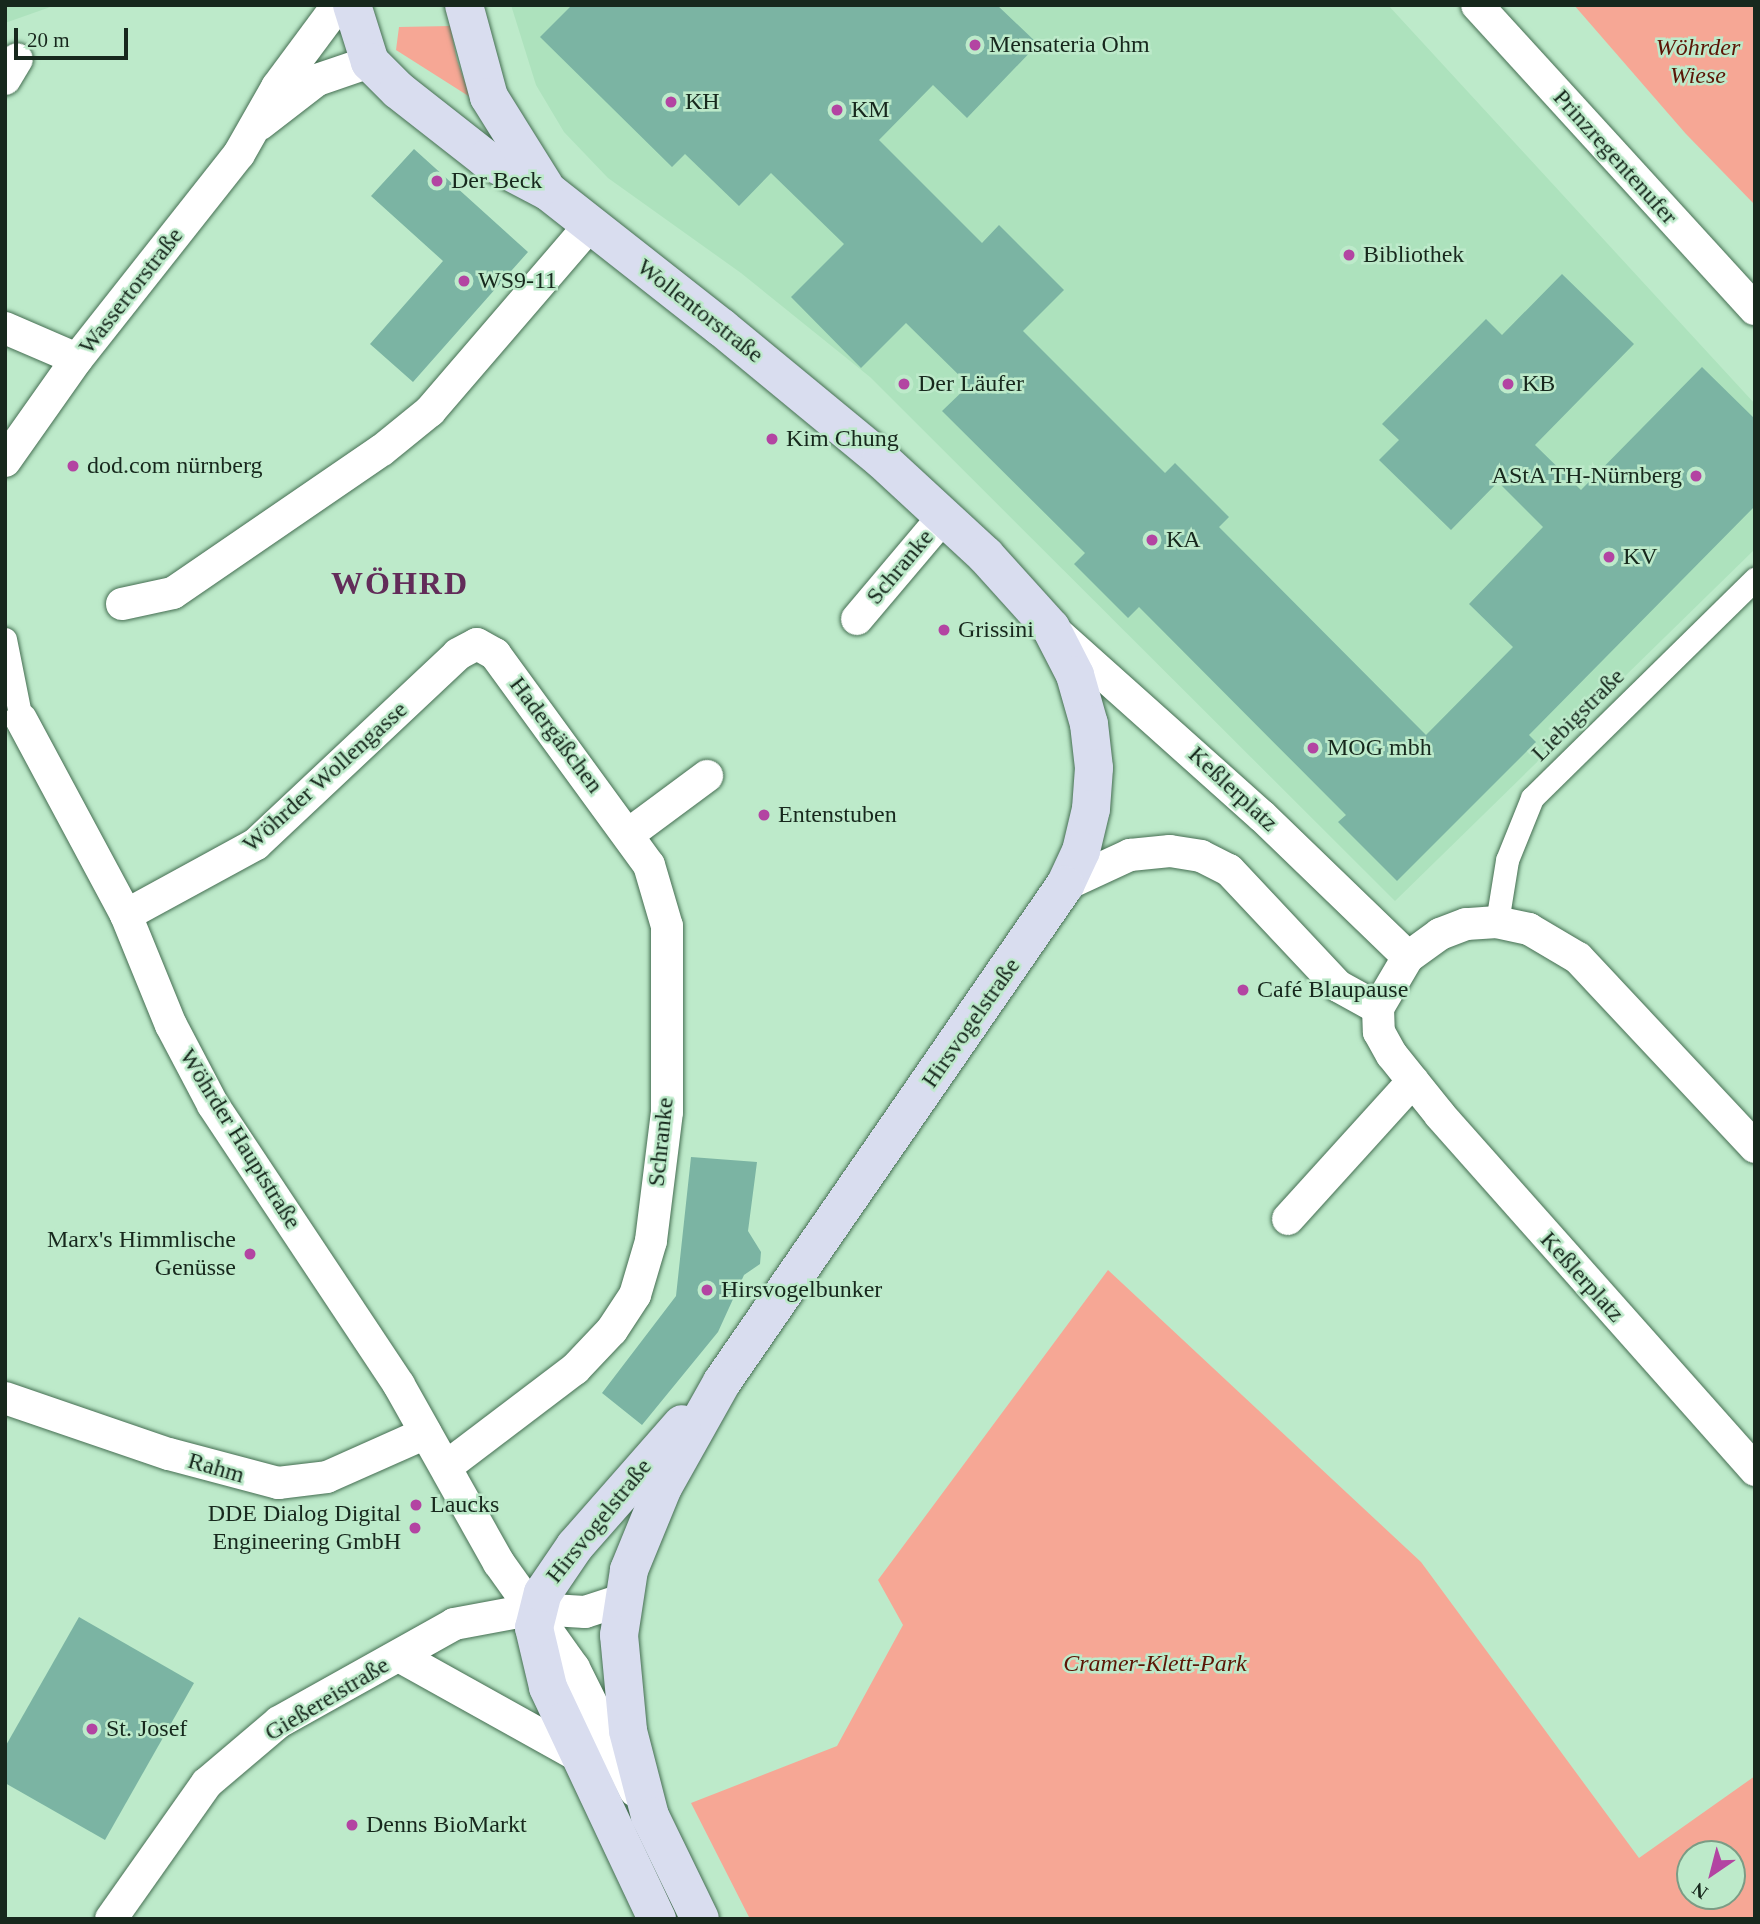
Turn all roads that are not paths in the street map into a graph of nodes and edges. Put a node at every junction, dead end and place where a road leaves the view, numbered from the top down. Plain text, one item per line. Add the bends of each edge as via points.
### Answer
1 (338, 5) edge
2 (352, 5) edge
3 (464, 5) edge
4 (1477, 5) edge
5 (370, 62) junction
6 (261, 124) junction
7 (549, 192) junction
8 (590, 225) junction
9 (1755, 309) edge
10 (5, 328) edge
11 (77, 359) junction
12 (5, 461) edge
13 (944, 516) junction
14 (1755, 579) edge
15 (122, 604) dead end
16 (857, 618) dead end
17 (1051, 628) junction
18 (5, 639) edge
19 (477, 644) joint
20 (21, 719) joint
21 (707, 776) dead end
22 (630, 833) junction
23 (1065, 885) junction
24 (126, 915) junction
25 (1497, 922) junction
26 (1408, 957) junction
27 (1378, 1008) junction
28 (1413, 1081) junction
29 (1755, 1147) edge
30 (1288, 1219) dead end
31 (722, 1382) junction
32 (5, 1398) edge
33 (426, 1433) junction
34 (446, 1467) junction
35 (1755, 1470) edge
36 (621, 1600) junction
37 (535, 1609) junction
38 (399, 1656) junction
39 (579, 1756) junction
40 (650, 1816) junction
41 (114, 1913) edge
42 (657, 1919) edge
43 (700, 1919) edge

1 - 6 street, Wassertorstraße via 277,87
2 - 5 main road
3 - 7 main road via 489,97
4 - 9 street, Prinzregentenufer
5 - 6 street, Wassertorstraße via 317,80
5 - 7 main road, Wollentorstraße via 486,159
6 - 11 street, Wassertorstraße
7 - 8 main road, Wollentorstraße
8 - 13 main road, Wollentorstraße via 777,372
8 - 15 street via 430,411 173,593
10 - 11 street
11 - 12 street, Wassertorstraße
13 - 16 street, Schranke
13 - 17 main road, Wollentorstraße
14 - 25 street, Liebigstraße via 1532,798 1507,860
17 - 23 main road, Hirsvogelstraße via 1083,699 1094,768 1088,827
17 - 26 street, Keßlerplatz via 1192,751
18 - 20 street, Wöhrder Hauptstraße
19 - 22 street, Hadergäßchen via 495,654
19 - 24 street, Wöhrder Wollengasse via 458,654 256,844
20 - 24 street, Wöhrder Hauptstraße
21 - 22 street
22 - 34 street, Schranke via 663,897 669,968 667,1112 635,1295 593,1353
23 - 27 street via 1130,855 1170,851 1201,856 1229,870 1338,986
23 - 31 main road, Hirsvogelstraße
24 - 33 street, Wöhrder Hauptstraße via 171,1025 213,1105
25 - 26 street via 1466,924 1440,934
25 - 29 street via 1529,929 1578,958
26 - 27 street
27 - 28 street, Keßlerplatz via 1379,1032
28 - 30 street
28 - 35 street, Keßlerplatz
31 - 36 main road, Hirsvogelstraße via 650,1512
31 - 37 main road, Hirsvogelstraße via 575,1546
32 - 33 street, Rahm via 169,1454 278,1483 336,1474
33 - 34 street, Wöhrder Hauptstraße
34 - 37 street, Wöhrder Hauptstraße via 499,1563
36 - 37 street, Hirsvogelstraße via 585,1612
36 - 40 main road via 619,1658 628,1731
37 - 38 street, Gießereistraße via 454,1624
37 - 39 main road via 541,1668
37 - 40 street, Wöhrder Hauptstraße via 574,1668
38 - 39 street
38 - 41 street, Gießereistraße via 279,1722 206,1783
39 - 42 main road
40 - 43 main road

